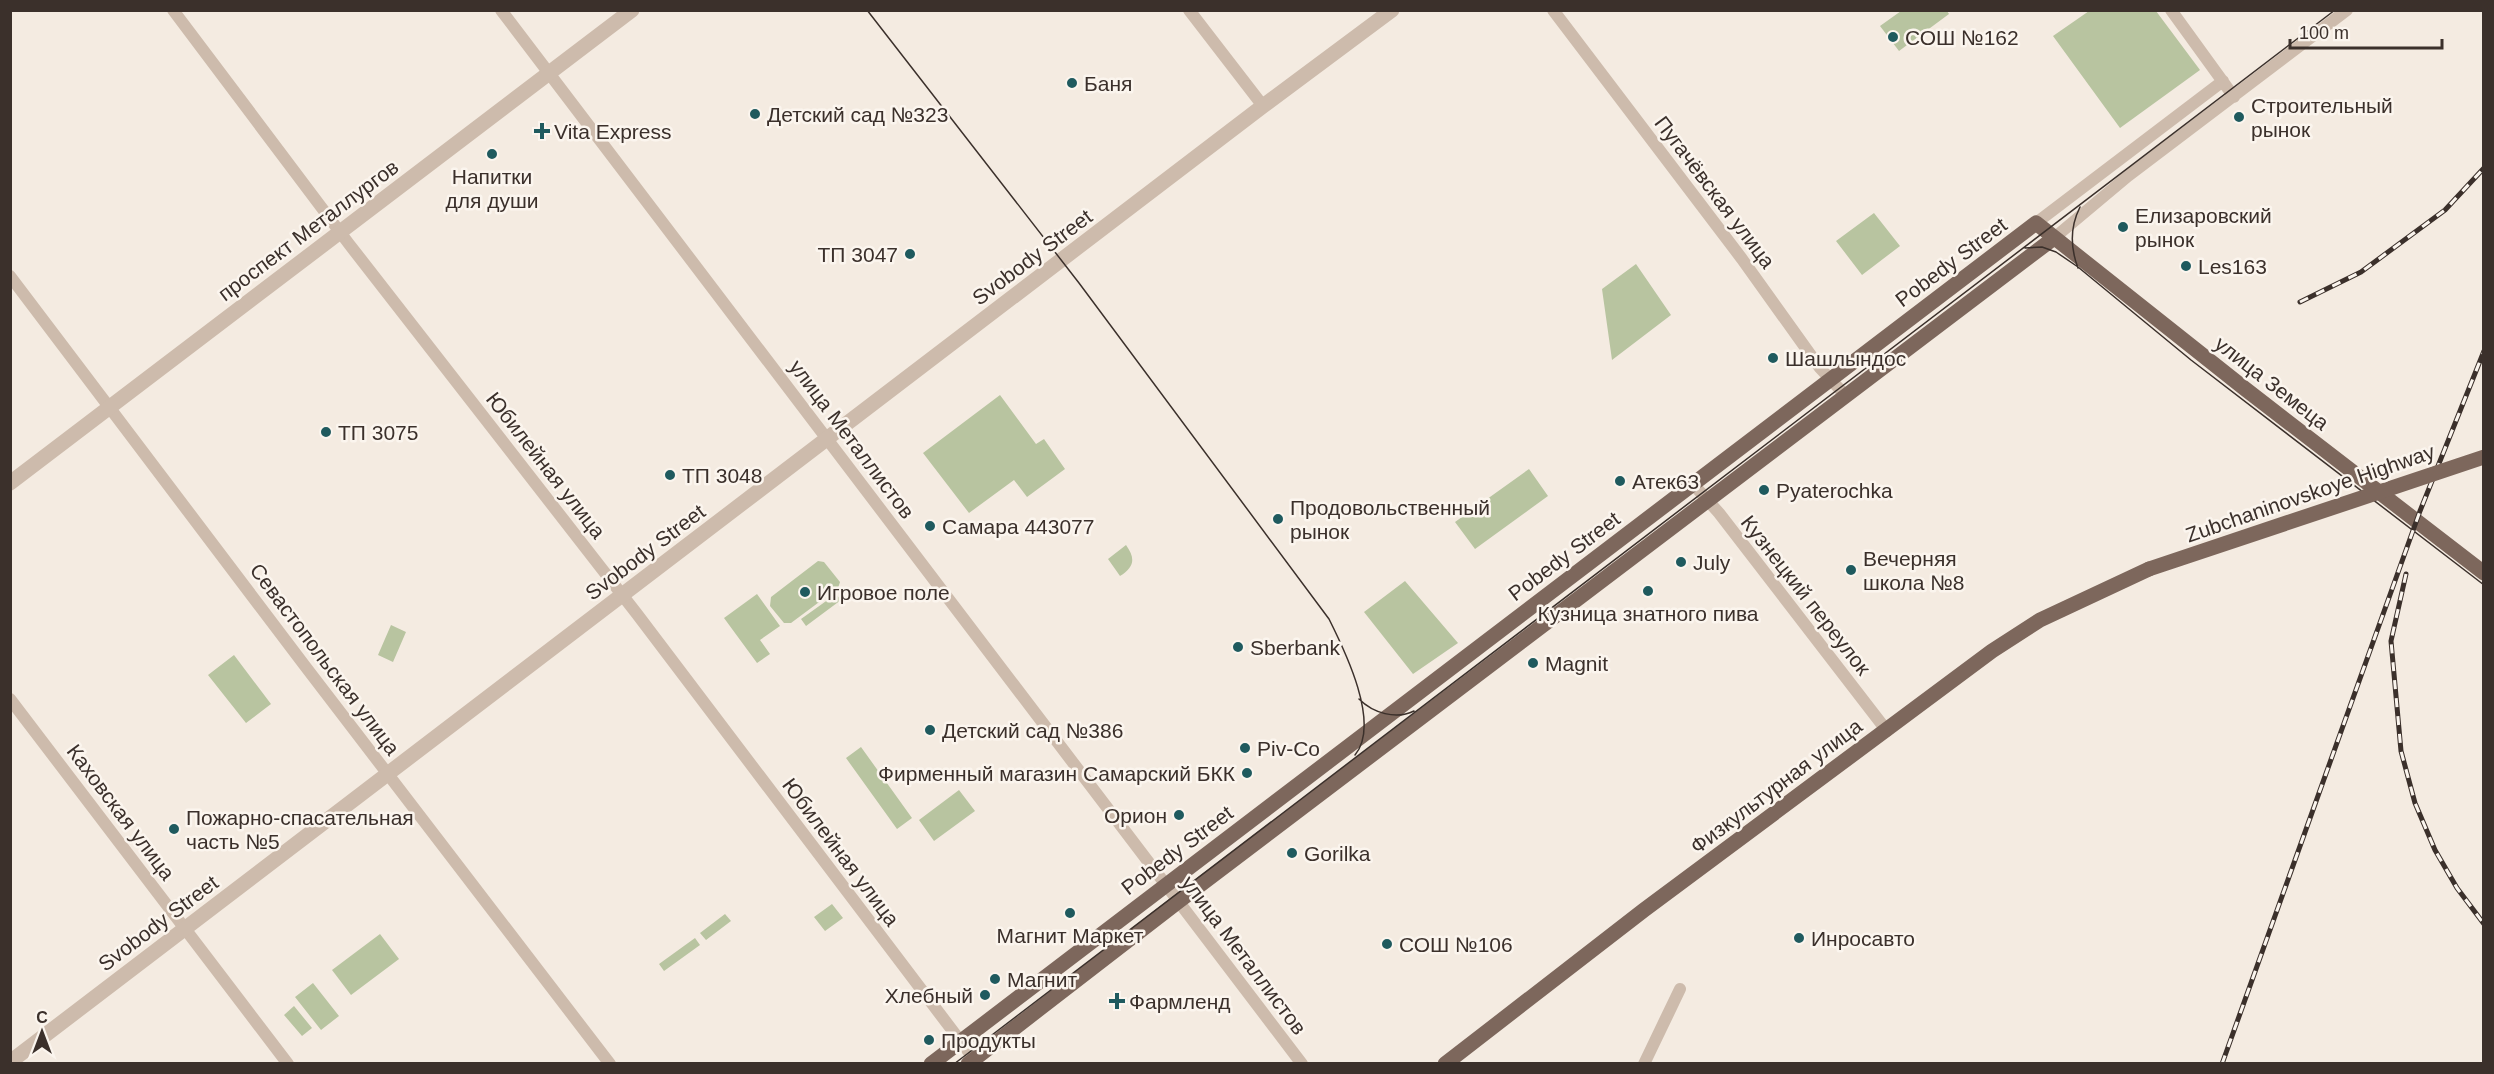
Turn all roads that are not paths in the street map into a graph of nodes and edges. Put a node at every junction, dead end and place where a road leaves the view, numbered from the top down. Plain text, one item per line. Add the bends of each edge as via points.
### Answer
1 (173, 10) edge
2 (501, 10) edge
3 (632, 10) edge
4 (1190, 10) edge
5 (1392, 10) edge
6 (1553, 10) edge
7 (2171, 10) edge
8 (2347, 10) edge
9 (549, 74) junction
10 (2223, 81) junction
11 (2234, 97) junction
12 (1263, 106) junction
13 (2036, 223) junction
14 (340, 232) junction
15 (2054, 238) junction
16 (10, 276) edge
17 (1831, 379) junction
18 (1846, 396) junction
19 (110, 408) junction
20 (827, 439) junction
21 (2484, 457) edge
22 (10, 483) edge
23 (1693, 484) junction
24 (1708, 501) junction
25 (2149, 569) joint
26 (2484, 573) edge
27 (622, 595) junction
28 (10, 699) edge
29 (1887, 731) junction
30 (388, 774) junction
31 (1166, 885) junction
32 (1179, 901) junction
33 (186, 928) junction
34 (1680, 989) dead end
35 (960, 1042) junction
36 (971, 1061) edge
37 (10, 1062) edge
38 (288, 1064) edge
39 (610, 1064) edge
40 (931, 1064) edge
41 (1302, 1064) edge
42 (1445, 1064) edge
43 (1644, 1064) edge

1 - 14 street, Юбилейная улица
2 - 9 street, улица Металлистов
3 - 9 street, проспект Металлургов
4 - 12 street
5 - 12 street, Svobody Street
6 - 17 street, Пугачёвская улица
7 - 10 street
8 - 11 street, Pobedy Street
9 - 14 street, проспект Металлургов
9 - 20 street, улица Металлистов
10 - 11 street
10 - 13 street, Pobedy Street
11 - 15 street, Pobedy Street via 2128,176
12 - 20 street, Svobody Street
13 - 15 main road, улица Земеца
13 - 17 main road, Pobedy Street
14 - 19 street, проспект Металлургов
14 - 27 street, Юбилейная улица
15 - 18 main road, Pobedy Street
15 - 26 main road, улица Земеца
16 - 19 street, Севастопольская улица
17 - 18 street, Пугачёвская улица
17 - 23 main road, Pobedy Street
18 - 24 main road, Pobedy Street
19 - 22 street, проспект Металлургов
19 - 30 street, Севастопольская улица
20 - 27 street, Svobody Street
20 - 31 street, улица Металлистов
21 - 25 main road, Zubchaninovskoye Highway, bridge
23 - 24 street, Кузнецкий переулок
23 - 31 main road, Pobedy Street
24 - 29 street, Кузнецкий переулок
24 - 32 main road, Pobedy Street
25 - 29 main road, Физкультурная улица via 2040,620 1992,651
27 - 30 street, Svobody Street
27 - 35 street, Юбилейная улица
28 - 33 street, Каховская улица
29 - 42 main road, Физкультурная улица via 1644,910
30 - 33 street, Svobody Street
30 - 39 street, Севастопольская улица
31 - 32 street, улица Металлистов
31 - 35 main road, Pobedy Street
32 - 36 main road, Pobedy Street
32 - 41 street, улица Металлистов
33 - 37 street, Svobody Street
33 - 38 street, Каховская улица
34 - 43 street
35 - 36 street, Юбилейная улица
35 - 40 main road, Pobedy Street

